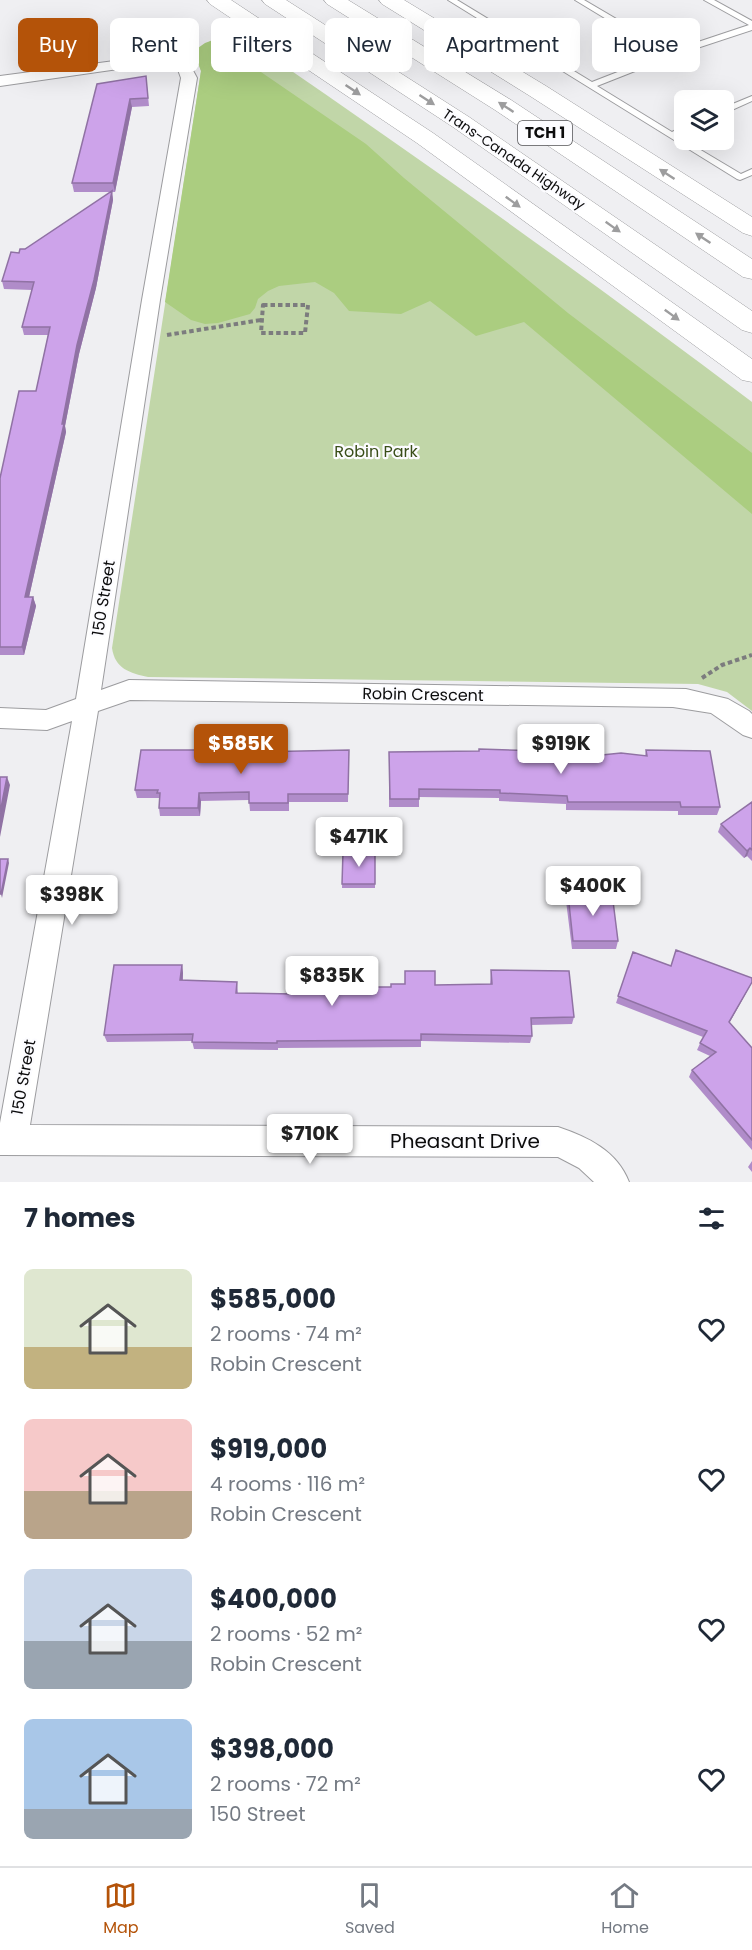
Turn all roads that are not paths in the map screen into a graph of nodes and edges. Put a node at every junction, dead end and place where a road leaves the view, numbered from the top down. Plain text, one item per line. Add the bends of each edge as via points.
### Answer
1 (217, 0) edge
2 (272, 0) edge
3 (334, 0) edge
4 (389, 0) edge
5 (452, 0) edge
6 (579, 0) edge
7 (708, 0) edge
8 (609, 18) edge
9 (752, 26) edge
10 (700, 44) edge
11 (625, 72) edge
12 (0, 81) edge
13 (592, 85) junction
14 (752, 98) edge
15 (734, 106) edge
16 (672, 135) joint
17 (752, 172) edge
18 (740, 177) junction
19 (752, 185) edge
20 (752, 228) edge
21 (752, 271) edge
22 (752, 324) edge
23 (752, 373) edge
24 (87, 705) junction
25 (0, 718) edge
26 (752, 728) edge
27 (6, 1140) edge
28 (614, 1182) edge

1 -> 23 highway via 424,138
2 -> 22 highway, Trans-Canada Highway / TCH 1 via 462,122
21 -> 3 highway, TCH 1 via 503,105
20 -> 4 highway
5 - 13 lane
6 - 8 lane
7 - 9 lane
9 - 10 lane
11 - 13 lane
12 - 24 street, 150 Street via 138,61 177,61 187,68 189,78
13 - 16 lane
14 - 15 lane
16 - 18 lane
17 - 18 lane
18 - 19 lane
24 - 25 street, Robin Crescent via 47,720
24 - 26 street, Robin Crescent via 129,690 687,697 722,705
24 - 27 street, 150 Street
27 - 28 street, Pheasant Drive via 558,1142 578,1148 594,1159

